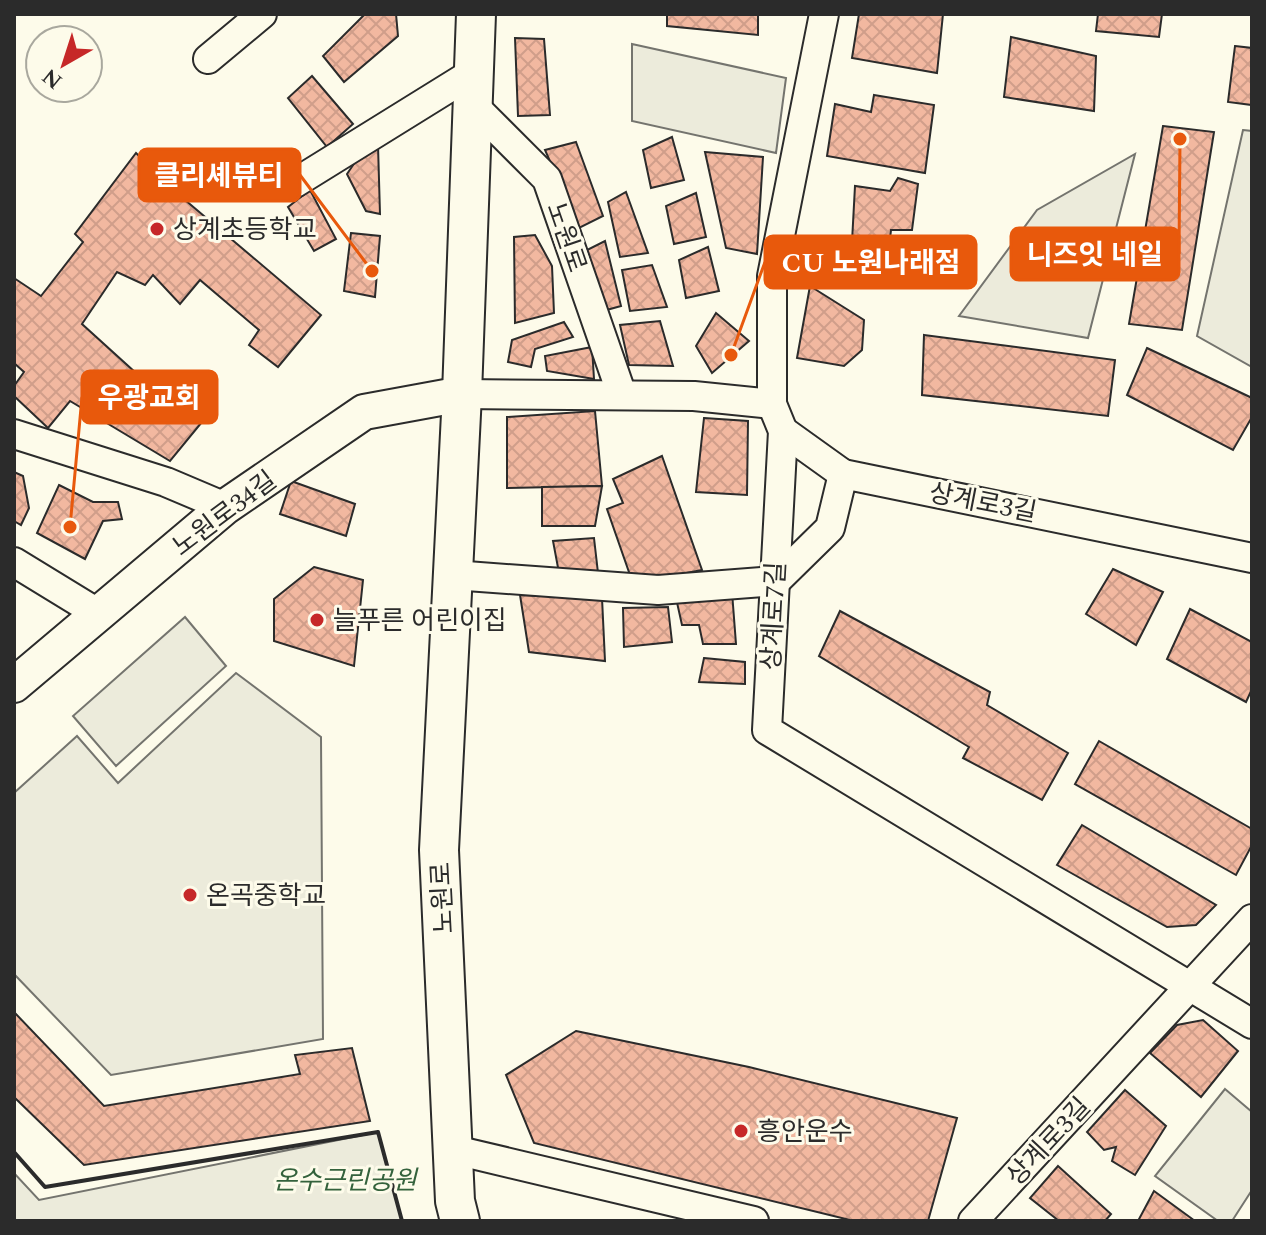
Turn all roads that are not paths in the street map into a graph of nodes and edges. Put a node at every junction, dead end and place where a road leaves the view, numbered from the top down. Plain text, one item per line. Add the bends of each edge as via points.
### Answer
1 (262, 14) edge
2 (476, 14) edge
3 (824, 14) edge
4 (208, 59) dead end
5 (473, 88) junction
6 (295, 183) dead end
7 (462, 394) junction
8 (622, 395) junction
9 (772, 404) junction
10 (783, 431) junction
11 (14, 434) edge
12 (843, 474) junction
13 (225, 507) junction
14 (1252, 558) edge
15 (14, 562) edge
16 (453, 575) junction
17 (776, 581) junction
18 (99, 614) junction
19 (14, 685) edge
20 (1252, 919) edge
21 (1191, 985) junction
22 (1252, 1024) edge
23 (455, 1150) junction
24 (460, 1221) edge
25 (754, 1221) edge
26 (973, 1221) edge

1 - 4 street
2 - 5 main road, 노원로
3 - 9 street, 상계로7길 via 772,276
5 - 6 street
5 - 7 main road, 노원로
5 - 8 street, 노원로 via 547,179
7 - 8 street
7 - 13 street, 노원로34길 via 364,412
7 - 16 main road, 노원로
8 - 9 street
9 - 10 street, 상계로7길
10 - 12 street
10 - 17 street, 상계로7길
11 - 13 street via 166,482
12 - 14 street, 상계로3길
12 - 17 street via 830,528
13 - 18 street, 노원로34길
15 - 18 street
16 - 17 street via 658,590
16 - 23 main road, 노원로 via 439,850
17 - 21 street, 상계로7길 via 767,730
18 - 19 street, 노원로34길
20 - 21 street, 상계로3길
21 - 22 street
21 - 26 street, 상계로3길
23 - 24 main road, 노원로
23 - 25 street

